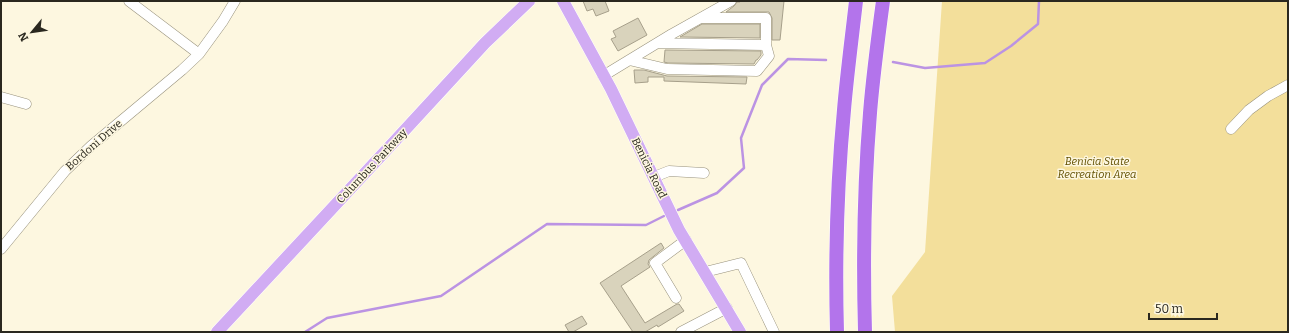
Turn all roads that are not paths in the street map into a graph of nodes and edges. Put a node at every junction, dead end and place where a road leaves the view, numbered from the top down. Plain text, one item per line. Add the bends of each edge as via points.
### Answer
1 (129, 1) edge
2 (234, 1) edge
3 (529, 1) edge
4 (563, 1) edge
5 (731, 1) edge
6 (856, 1) edge
7 (883, 1) edge
8 (702, 18) junction
9 (658, 43) junction
10 (766, 45) junction
11 (199, 54) junction
12 (629, 60) junction
13 (603, 76) junction
14 (1288, 85) edge
15 (1, 97) edge
16 (26, 104) dead end
17 (1231, 129) dead end
18 (704, 173) dead end
19 (654, 177) junction
20 (686, 240) junction
21 (1, 249) edge
22 (705, 272) junction
23 (676, 298) dead end
24 (727, 308) junction
25 (217, 332) edge
26 (681, 332) edge
27 (740, 332) edge
28 (774, 332) edge
29 (837, 332) edge
30 (865, 332) edge

1 - 11 street
2 - 11 street, Bordoni Drive
3 - 25 main road, Columbus Parkway via 485,44
4 - 13 main road, Benicia Road
5 - 8 street
6 - 29 highway via 840,162
7 - 30 highway via 870,105 864,270
8 - 9 street
8 - 10 street via 766,18
9 - 10 street
9 - 12 street
10 - 12 street via 769,56 757,71 667,69
11 - 21 street, Bordoni Drive via 69,166
12 - 13 street
13 - 19 main road, Benicia Road
14 - 17 street via 1249,110
15 - 16 street
18 - 19 street via 669,171
19 - 20 main road, Benicia Road
20 - 22 main road, Benicia Road
20 - 23 street via 655,263
22 - 24 main road, Benicia Road
22 - 28 street via 741,263
24 - 26 street
24 - 27 main road, Benicia Road

